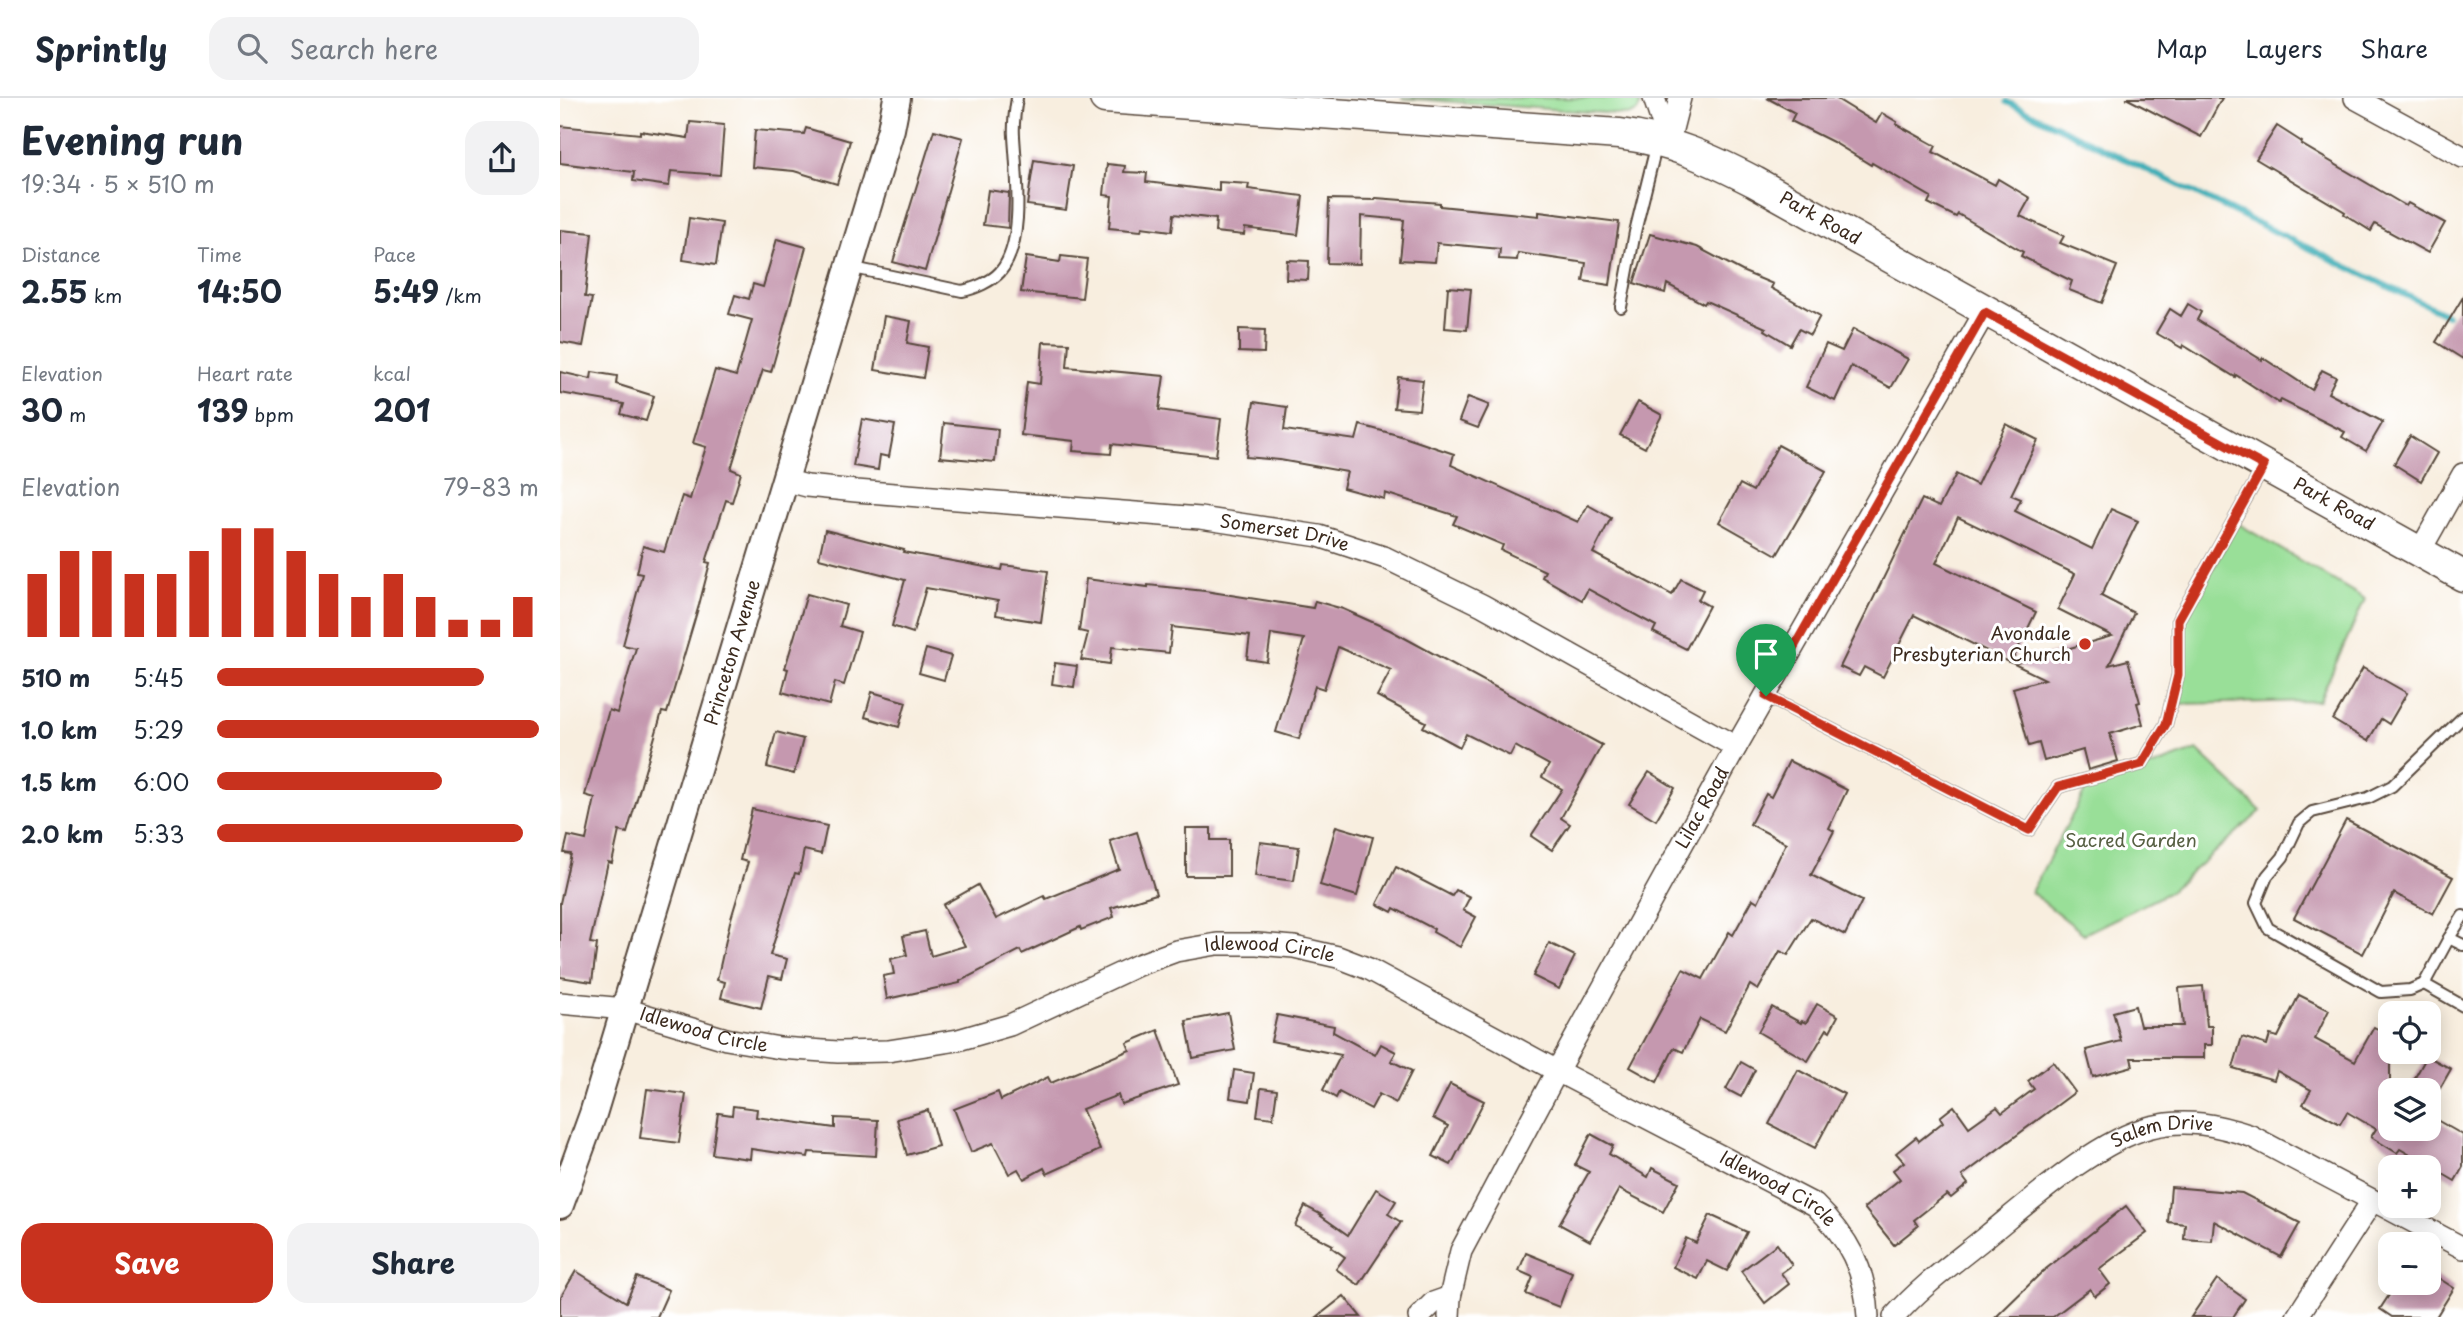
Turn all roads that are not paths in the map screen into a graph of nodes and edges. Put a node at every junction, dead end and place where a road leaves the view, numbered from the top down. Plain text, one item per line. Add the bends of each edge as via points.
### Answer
1 (897, 98) edge
2 (1017, 98) edge
3 (1105, 98) edge
4 (1654, 98) edge
5 (1680, 98) edge
6 (2355, 98) edge
7 (1663, 142) junction
8 (2463, 157) edge
9 (849, 267) junction
10 (1621, 307) dead end
11 (1985, 312) junction
12 (2264, 466) junction
13 (2463, 474) edge
14 (784, 480) junction
15 (2420, 551) junction
16 (2463, 576) edge
17 (1766, 696) junction
18 (2463, 718) edge
19 (1736, 747) junction
20 (2463, 916) edge
21 (2449, 937) junction
22 (2463, 945) edge
23 (2424, 985) junction
24 (560, 1003) edge
25 (2463, 1006) edge
26 (625, 1009) junction
27 (1557, 1071) junction
28 (2372, 1201) junction
29 (560, 1205) edge
30 (2463, 1248) edge
31 (1449, 1307) edge
32 (1419, 1317) edge
33 (1868, 1317) edge
34 (1894, 1317) edge
35 (2297, 1317) edge

1 - 9 street, Princeton Avenue
2 - 9 lane via 1013,249 999,273 962,291
3 - 7 main road, Park Road via 1619,134
4 - 7 street
5 - 7 street
6 - 8 street
7 - 10 lane via 1635,232
7 - 11 main road, Park Road via 1724,165
9 - 14 street, Princeton Avenue
11 - 12 main road, Park Road
11 - 17 street, Lilac Road
12 - 15 main road, Park Road
12 - 17 lane via 2178,620 2178,675 2166,724 2142,764 2058,787 2029,830
13 - 15 street
14 - 19 street, Somerset Drive via 856,491 1200,518 1331,539 1386,558 1482,605
14 - 26 street, Princeton Avenue
15 - 16 main road, Park Road
17 - 19 street, Lilac Road
18 - 23 lane via 2392,786 2368,799 2312,812 2299,823 2256,903 2268,928 2381,992
19 - 27 street, Lilac Road
20 - 21 lane
21 - 22 lane
21 - 23 lane
23 - 25 lane
24 - 26 street, Idlewood Circle
26 - 27 street, Idlewood Circle via 726,1039 767,1046 888,1051 958,1040 1010,1025 1176,951 1257,944 1294,947 1369,969
26 - 29 street, Princeton Avenue
27 - 31 street, Lilac Road via 1461,1251
27 - 33 street, Idlewood Circle via 1815,1205 1852,1251 1862,1275
28 - 30 street, Salem Drive
28 - 34 street, Salem Drive via 2251,1136 2194,1123 2150,1127 2104,1148 2033,1199 1912,1296
28 - 35 street
31 - 32 street via 1433,1303

